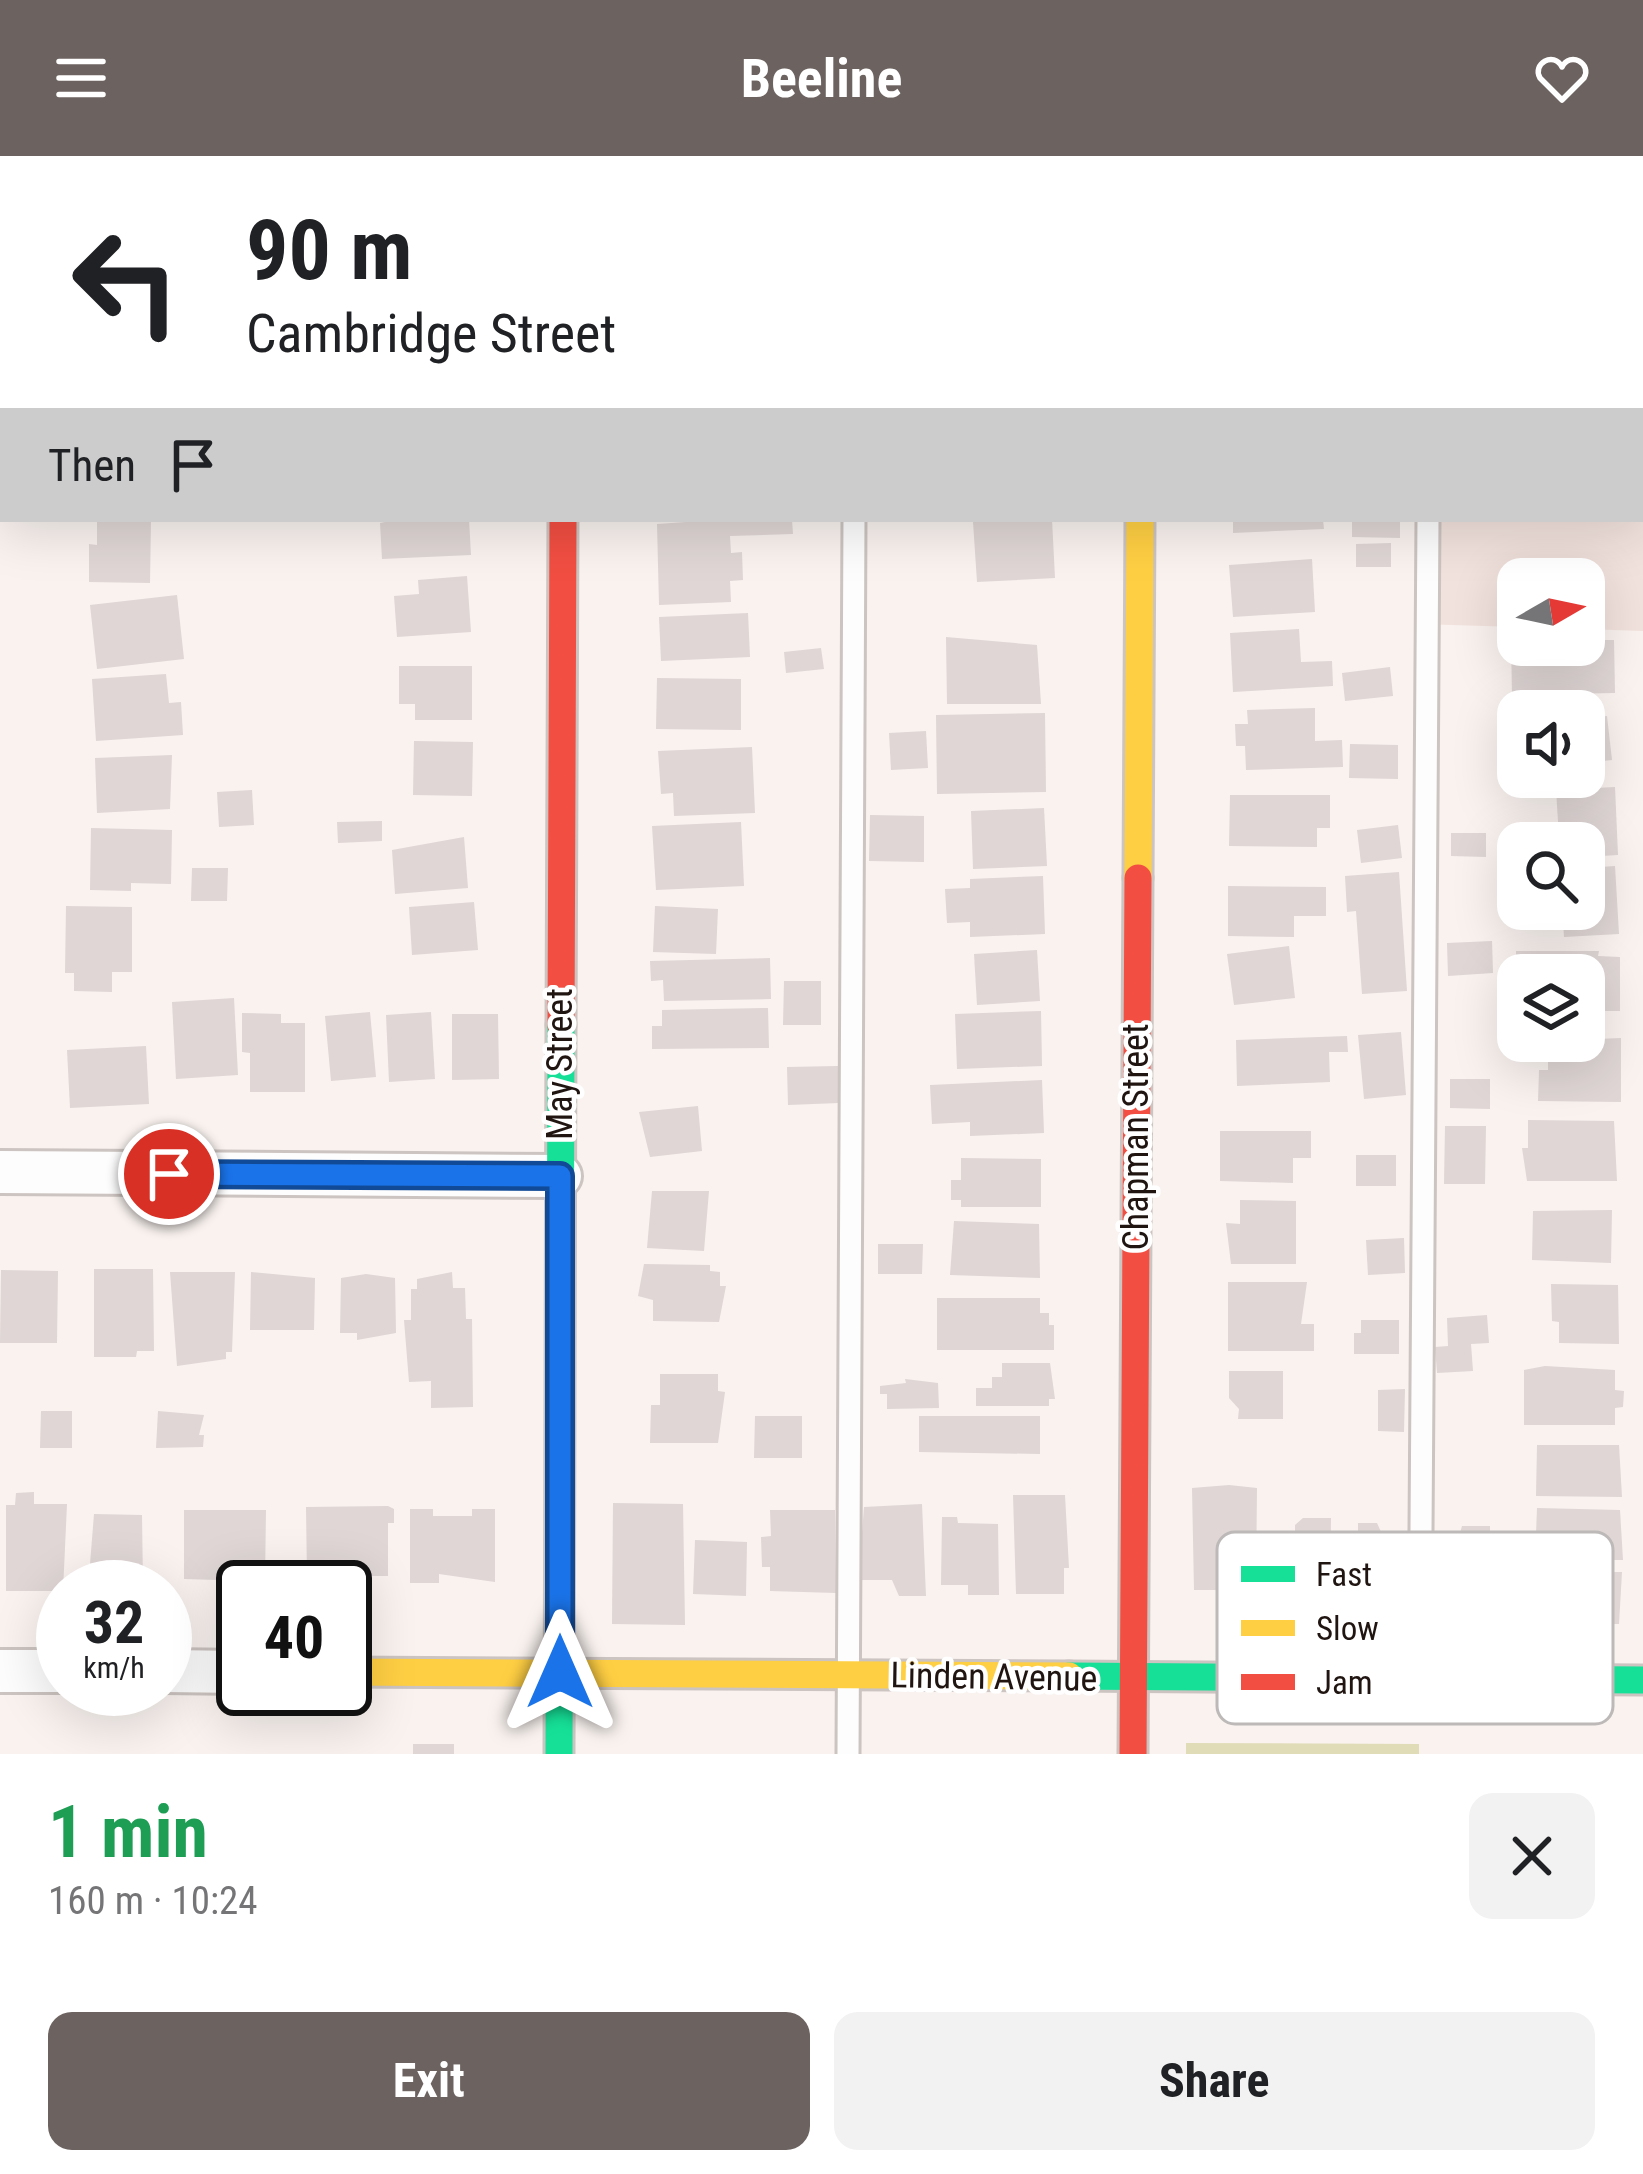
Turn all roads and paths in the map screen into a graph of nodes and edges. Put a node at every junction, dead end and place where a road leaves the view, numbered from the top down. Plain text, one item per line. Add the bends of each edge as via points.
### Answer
1 (563, 522) edge
2 (854, 522) edge
3 (1139, 522) edge
4 (1427, 522) edge
5 (0, 1172) edge
6 (560, 1176) junction
7 (1421, 1532) edge
8 (0, 1671) edge
9 (36, 1671) edge
10 (372, 1672) edge
11 (560, 1672) junction
12 (849, 1674) junction
13 (1133, 1679) junction
14 (1217, 1679) edge
15 (1613, 1680) edge
16 (1643, 1680) edge
17 (559, 1754) edge
18 (848, 1754) edge
19 (1133, 1754) edge

1 - 6 street, May Street
2 - 12 lane
3 - 13 street, Chapman Street
4 - 7 lane
5 - 6 street
6 - 11 street, May Street
8 - 9 street
10 - 11 street, Linden Avenue
11 - 12 street, Linden Avenue
11 - 17 street, May Street
12 - 13 street, Linden Avenue
12 - 18 lane
13 - 14 street, Linden Avenue
13 - 19 street, Chapman Street
15 - 16 street, Linden Avenue

